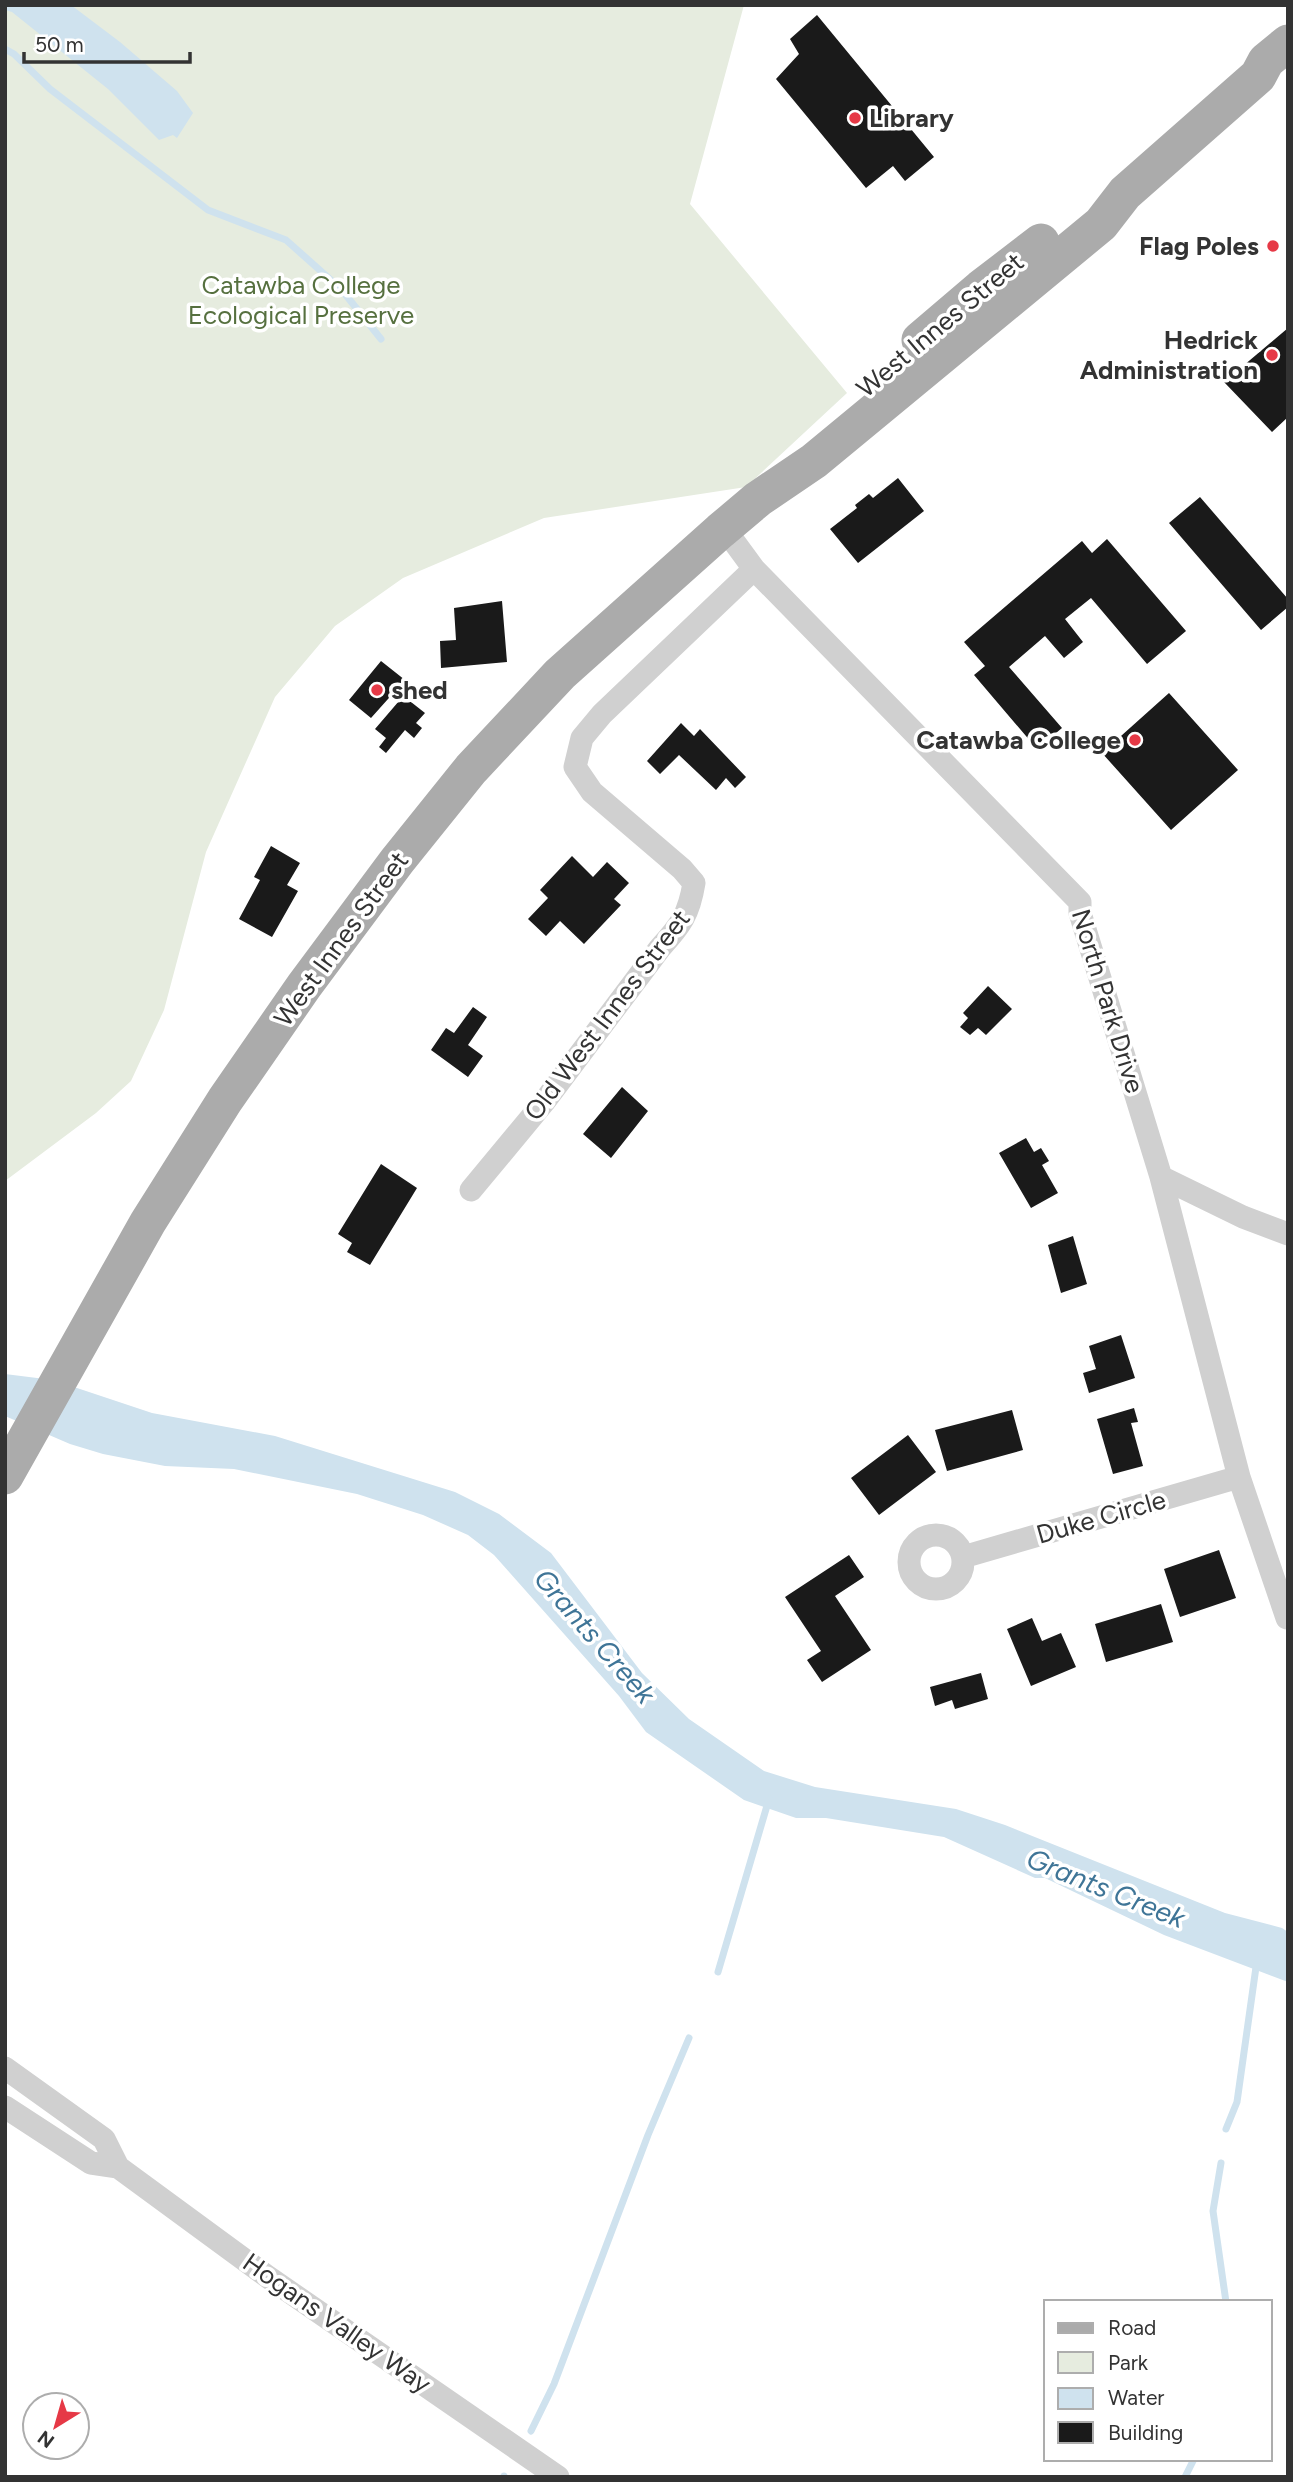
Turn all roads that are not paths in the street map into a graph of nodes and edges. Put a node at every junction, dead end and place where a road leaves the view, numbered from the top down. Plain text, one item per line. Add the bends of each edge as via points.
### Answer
1 (1288, 43) edge
2 (1273, 71) edge
3 (724, 528) junction
4 (754, 569) junction
5 (1161, 1177) junction
6 (471, 1190) dead end
7 (1288, 1234) edge
8 (6, 1474) edge
9 (1240, 1477) junction
10 (963, 1557) dead end
11 (1287, 1618) edge
12 (5, 2068) edge
13 (5, 2107) edge
14 (118, 2167) junction
15 (558, 2477) edge

1 - 2 main road, West Innes Street via 1266,61
2 - 3 main road, West Innes Street via 1125,193 1086,206 826,416 779,485
3 - 4 street, North Park Drive
3 - 8 main road, West Innes Street via 559,674 471,769 397,861 225,1100 148,1222
4 - 5 street, North Park Drive via 1080,902
4 - 6 street, Old West Innes Street via 582,738 575,767 592,792 694,883 690,908 680,927
5 - 7 street
5 - 9 street, North Park Drive
9 - 10 street, Duke Circle
9 - 11 street, North Park Drive
12 - 14 street, Hogans Valley Way via 104,2139
13 - 14 street, Hogans Valley Way via 91,2163
14 - 15 street, Hogans Valley Way via 268,2277

